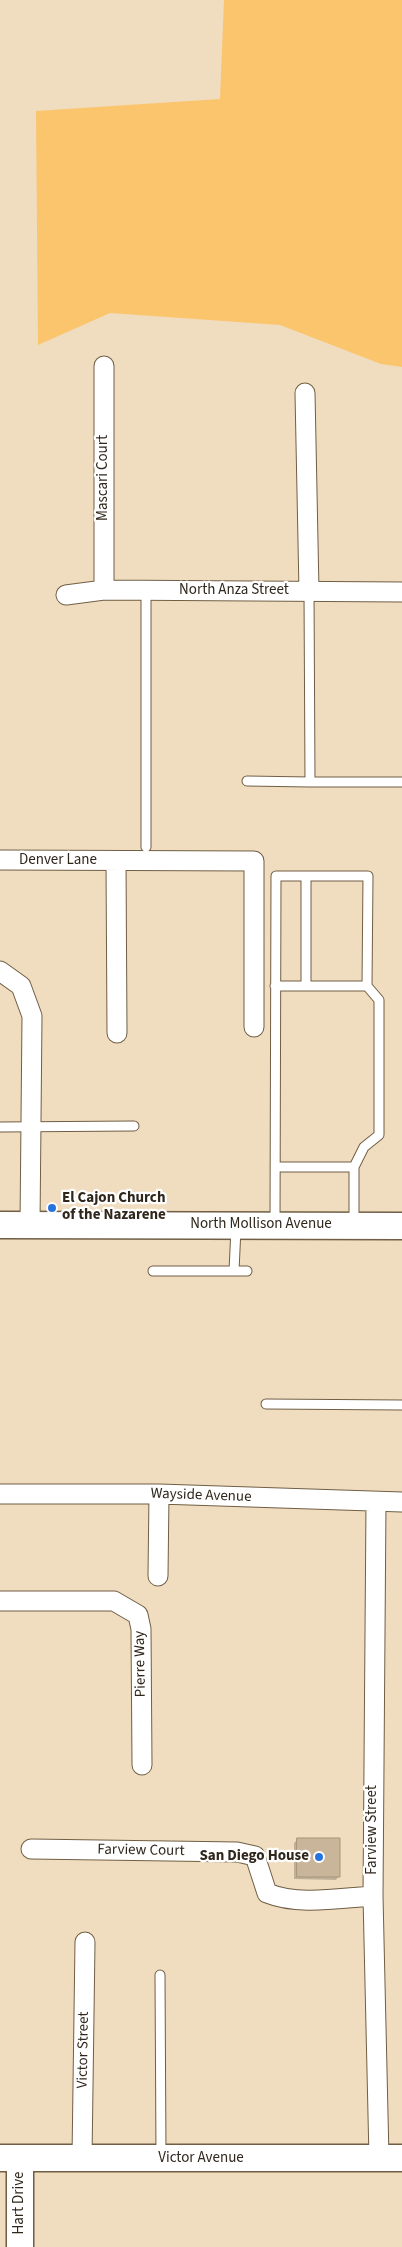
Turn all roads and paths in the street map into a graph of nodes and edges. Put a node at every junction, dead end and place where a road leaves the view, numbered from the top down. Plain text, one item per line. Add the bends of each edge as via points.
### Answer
1 (104, 366) dead end
2 (305, 393) dead end
3 (104, 590) junction
4 (146, 591) junction
5 (309, 591) junction
6 (402, 592) edge
7 (66, 595) dead end
8 (247, 781) dead end
9 (310, 782) junction
10 (402, 782) edge
11 (146, 847) dead end
12 (0, 860) edge
13 (116, 861) junction
14 (306, 876) junction
15 (0, 971) edge
16 (275, 986) junction
17 (306, 986) junction
18 (367, 986) junction
19 (254, 1027) dead end
20 (117, 1033) dead end
21 (134, 1126) dead end
22 (0, 1127) edge
23 (31, 1127) junction
24 (275, 1167) junction
25 (354, 1167) junction
26 (0, 1225) edge
27 (30, 1225) junction
28 (236, 1225) junction
29 (274, 1225) junction
30 (354, 1226) junction
31 (402, 1226) edge
32 (234, 1271) junction
33 (247, 1271) dead end
34 (153, 1272) dead end
35 (266, 1404) dead end
36 (402, 1405) edge
37 (0, 1494) edge
38 (159, 1494) junction
39 (376, 1502) junction
40 (402, 1502) edge
41 (158, 1576) dead end
42 (0, 1601) edge
43 (142, 1765) dead end
44 (31, 1849) dead end
45 (373, 1896) junction
46 (85, 1942) dead end
47 (160, 1975) dead end
48 (10, 2158) edge
49 (82, 2158) junction
50 (390, 2158) edge
51 (161, 2159) junction
52 (20, 2247) edge

1 - 3 street, Mascari Court
2 - 5 street
3 - 4 street, North Anza Street
3 - 7 street, North Anza Street
4 - 5 street, North Anza Street
4 - 11 lane
5 - 6 street, North Anza Street
5 - 9 lane
8 - 9 lane
9 - 10 lane
12 - 13 street, Denver Lane
13 - 19 street, Denver Lane via 254,861
13 - 20 street
14 - 16 lane via 276,876
14 - 17 lane
14 - 18 lane via 368,876
15 - 23 street via 21,986 32,1016
16 - 17 lane
16 - 24 lane
17 - 18 lane
18 - 25 lane via 379,1000 379,1135 364,1147
21 - 23 lane
22 - 23 lane
23 - 27 street
24 - 25 lane
24 - 29 lane
25 - 30 lane
26 - 27 street, North Mollison Avenue
27 - 28 street, North Mollison Avenue
28 - 29 street, North Mollison Avenue
28 - 32 lane
29 - 30 street, North Mollison Avenue
30 - 31 street, North Mollison Avenue
32 - 33 lane
32 - 34 lane
35 - 36 lane
37 - 38 street, Wayside Avenue
38 - 39 street, Wayside Avenue
38 - 41 street
39 - 40 street, Wayside Avenue
39 - 45 street, Farview Street
42 - 43 street, Pierre Way via 114,1601 138,1616 141,1629
44 - 45 street, Farview Court via 237,1852 255,1856 267,1893 277,1897 300,1900
45 - 50 street, Farview Street
46 - 49 street, Victor Street
47 - 51 lane
48 - 49 street, Victor Avenue
48 - 52 street, Hart Drive
49 - 51 street, Victor Avenue
50 - 51 street, Victor Avenue

